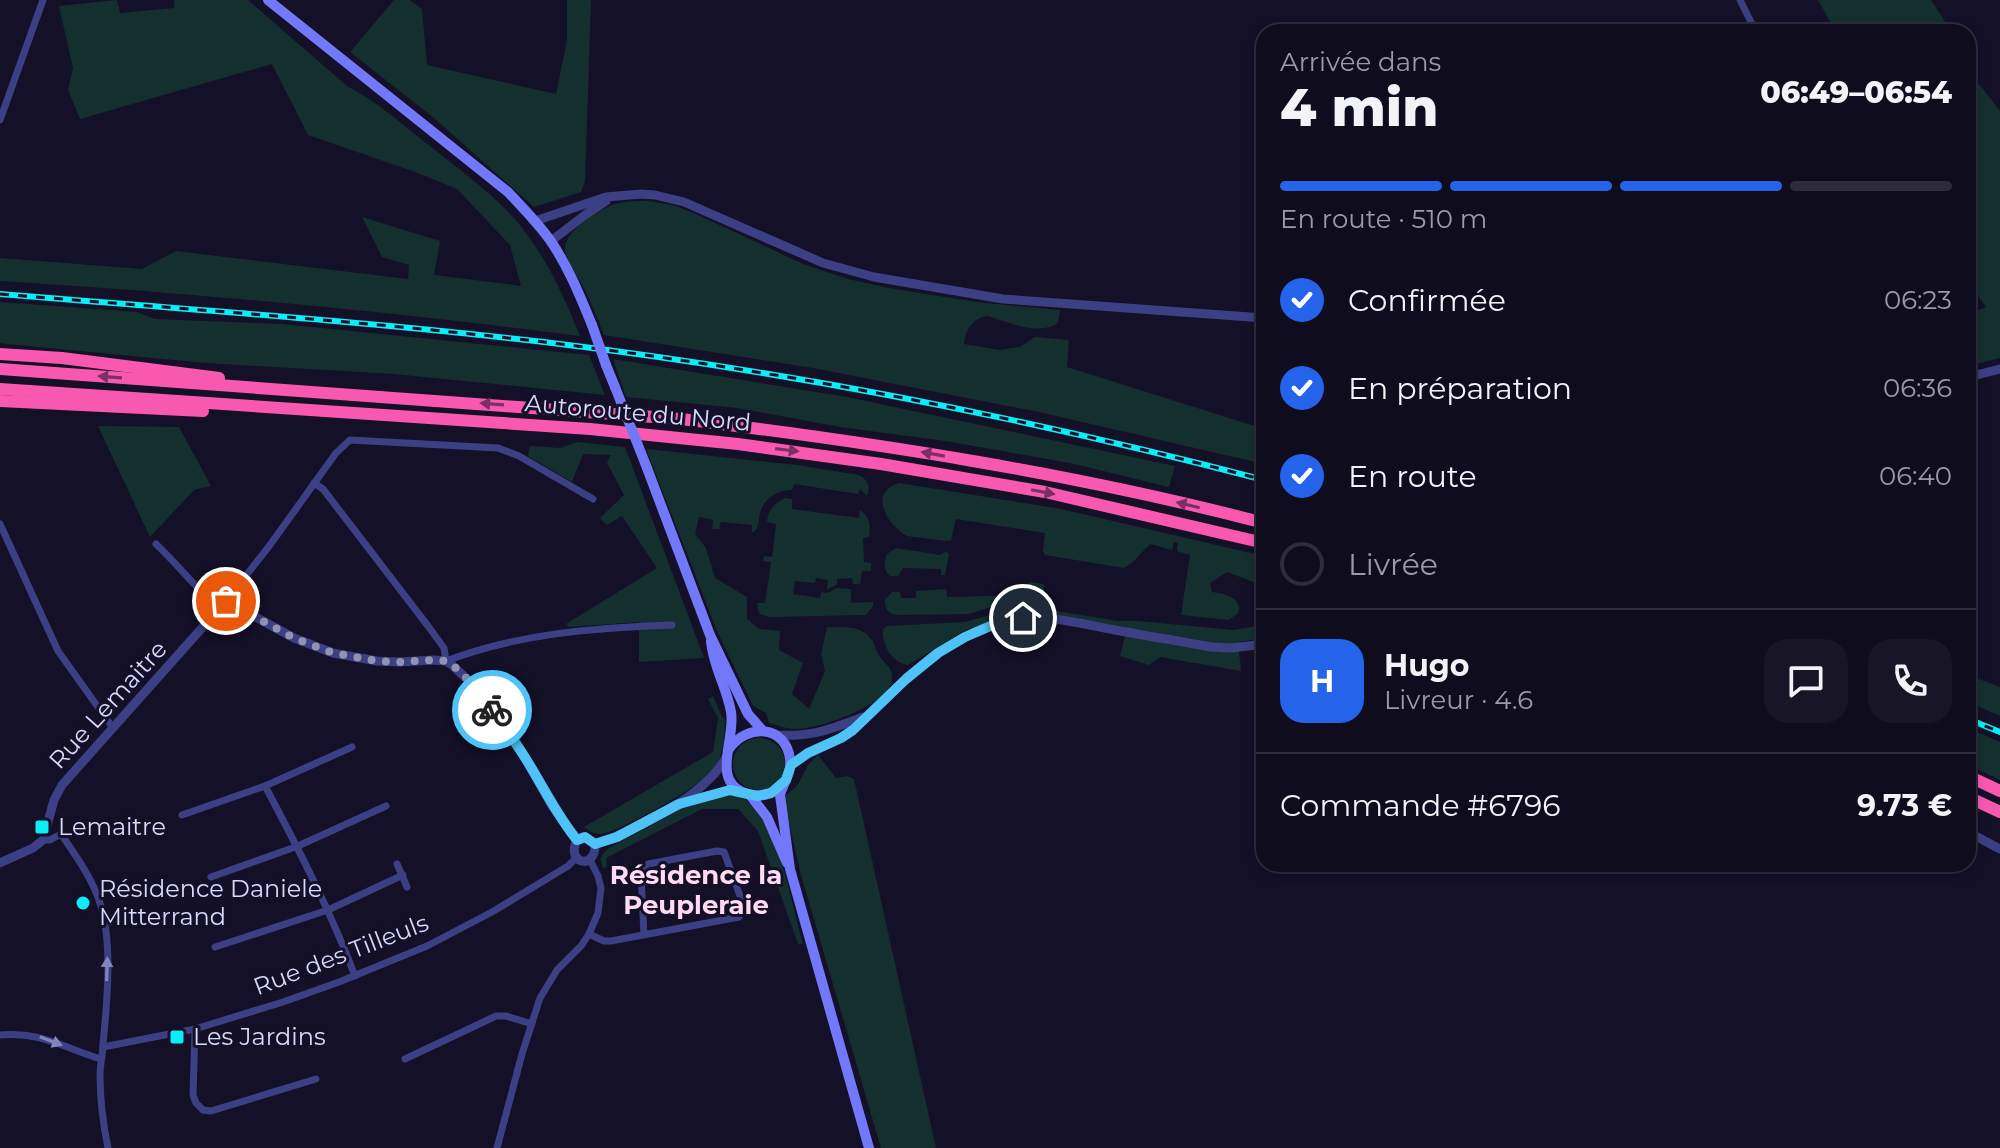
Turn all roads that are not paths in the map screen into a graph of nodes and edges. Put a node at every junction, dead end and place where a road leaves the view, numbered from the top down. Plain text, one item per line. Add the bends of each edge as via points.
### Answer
1 (43, 0) edge
2 (268, 0) edge
3 (1740, 0) edge
4 (1752, 24) edge
5 (0, 120) edge
6 (613, 196) junction
7 (535, 221) junction
8 (551, 241) junction
9 (1256, 317) edge
10 (0, 351) edge
11 (0, 369) edge
12 (2000, 369) edge
13 (1976, 375) edge
14 (0, 389) edge
15 (299, 391) junction
16 (0, 401) edge
17 (458, 420) junction
18 (314, 483) junction
19 (593, 499) dead end
20 (1256, 521) edge
21 (0, 524) edge
22 (1256, 541) edge
23 (156, 544) dead end
24 (222, 605) junction
25 (672, 625) dead end
26 (710, 635) junction
27 (1256, 645) edge
28 (446, 661) junction
29 (866, 716) junction
30 (113, 728) junction
31 (763, 731) junction
32 (775, 735) junction
33 (352, 747) dead end
34 (727, 753) junction
35 (791, 765) junction
36 (1976, 780) edge
37 (782, 785) junction
38 (265, 786) junction
39 (2000, 791) edge
40 (746, 793) junction
41 (1976, 801) edge
42 (679, 804) junction
43 (386, 806) dead end
44 (2000, 812) edge
45 (182, 815) dead end
46 (1976, 836) edge
47 (43, 840) junction
48 (577, 840) junction
49 (595, 844) junction
50 (298, 846) junction
51 (2000, 849) edge
52 (576, 858) junction
53 (590, 860) junction
54 (0, 863) edge
55 (397, 864) dead end
56 (790, 869) junction
57 (403, 875) junction
58 (211, 877) dead end
59 (407, 887) dead end
60 (328, 910) junction
61 (589, 934) junction
62 (644, 935) junction
63 (215, 947) dead end
64 (355, 976) junction
65 (532, 1024) junction
66 (195, 1029) junction
67 (0, 1035) edge
68 (103, 1047) junction
69 (101, 1059) junction
70 (405, 1059) dead end
71 (316, 1079) dead end
72 (108, 1148) edge
73 (497, 1148) edge
74 (869, 1148) edge

1 - 5 street
2 - 7 main road via 483,170
3 - 4 street
6 - 7 street
6 - 8 street
6 - 9 street via 641,194 684,202 823,263 916,285 1003,299
7 - 8 main road
8 - 26 main road, bridge via 592,325
10 - 15 highway
15 -> 11 highway, Autoroute du Nord
12 - 13 street
14 - 17 highway, Autoroute du Nord
20 -> 15 highway, Autoroute du Nord via 1001,466 808,435 681,419
16 - 17 highway
17 -> 22 highway, Autoroute du Nord via 678,437 866,462 1045,492
18 - 19 street, Rue Lemaitre via 350,440 498,448
18 - 24 street, Rue Lemaitre
18 - 28 street via 428,626 444,648
21 - 30 street via 58,651
23 - 24 street via 192,583
24 - 28 street via 333,653 377,661
24 - 30 street, Rue Lemaitre
25 - 28 street via 573,630
26 - 31 main road via 748,714
26 - 34 main road via 731,710
27 - 29 street via 1211,647 1045,619 1009,620 938,653
28 - 48 street via 469,681 516,742
29 - 32 street via 818,733
29 - 35 street via 841,738
30 - 47 street, Rue Lemaitre via 57,793
31 - 32 main road
31 - 34 main road via 743,734
32 - 35 main road
33 - 38 street
34 - 40 main road via 728,777
34 - 42 street via 719,771
35 - 37 main road
36 - 39 highway
37 - 40 main road via 764,795
37 - 56 main road
38 - 45 street
38 - 50 street
40 - 42 street via 730,790
40 - 56 main road via 767,817
41 - 44 highway
42 - 49 street
43 - 50 street
46 - 51 street
47 - 54 street
68 -> 47 street via 108,942 101,905 61,834
48 - 49 street via 585,837
48 - 52 street
49 - 53 street
50 - 58 street
50 - 60 street
52 - 53 street
52 - 64 street, Rue des Tilleuls via 479,919
53 - 61 street via 601,888
55 - 57 street
56 - 74 main road
57 - 59 street
57 - 60 street
60 - 63 street
60 - 64 street
61 - 62 street via 604,941
61 - 65 street via 551,978
62 - 62 street via 739,917 743,904 724,852 645,866
64 - 66 street, Rue des Tilleuls
65 - 70 street via 496,1016
65 - 73 street
66 - 68 street, Rue des Tilleuls
66 - 71 street via 193,1095 203,1110
67 -> 69 street via 37,1036
68 - 69 street
69 - 72 street via 100,1098

